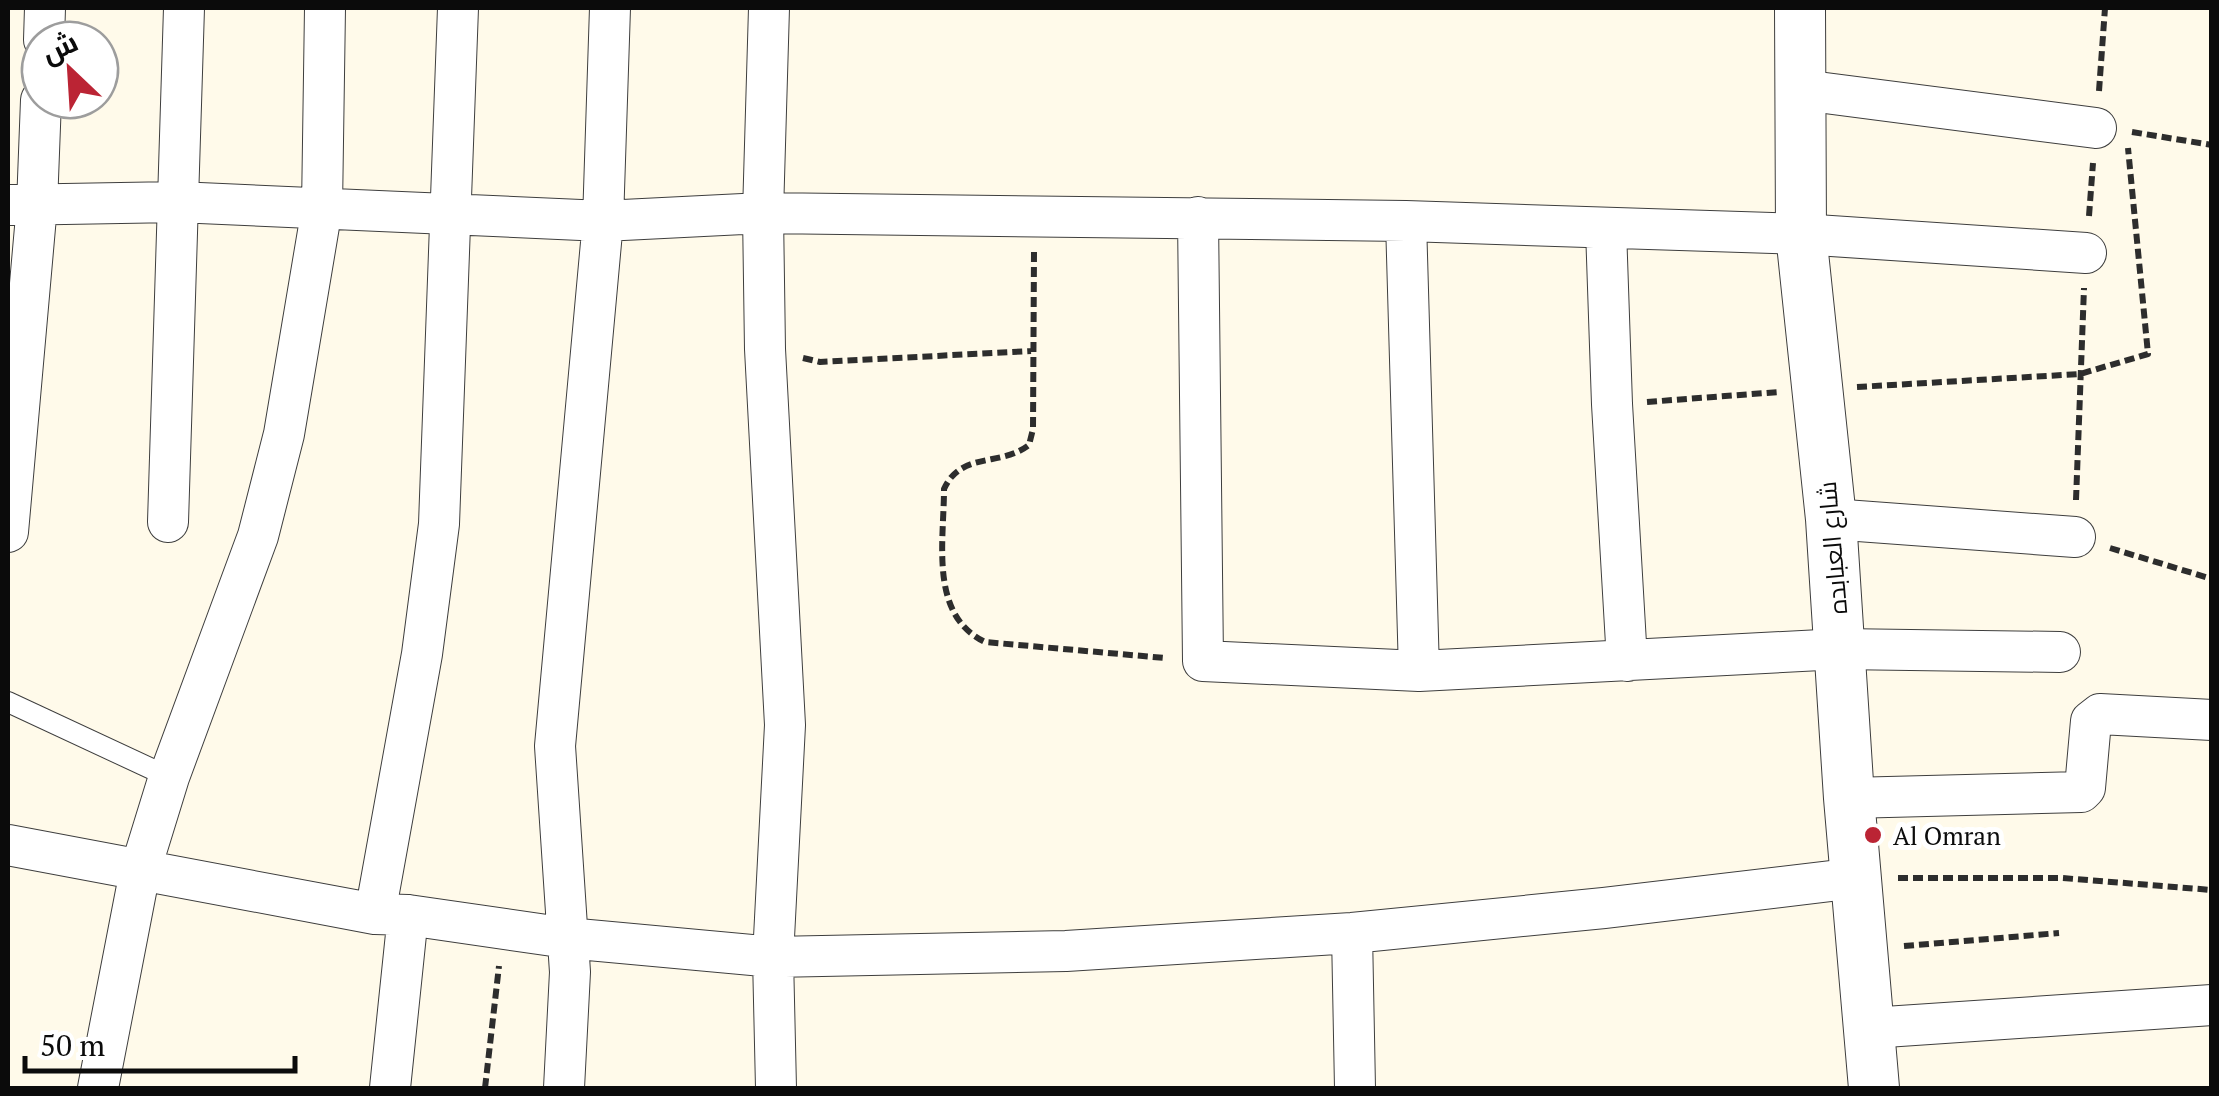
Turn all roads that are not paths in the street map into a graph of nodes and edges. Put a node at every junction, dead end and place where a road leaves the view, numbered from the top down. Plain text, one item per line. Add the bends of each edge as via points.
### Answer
1 (184, 8) edge
2 (326, 8) edge
3 (458, 8) edge
4 (610, 8) edge
5 (769, 8) edge
6 (1800, 8) edge
7 (1802, 90) junction
8 (37, 120) edge
9 (2096, 128) road end
10 (178, 202) junction
11 (22, 205) edge
12 (322, 208) junction
13 (763, 212) junction
14 (449, 213) junction
15 (1198, 218) junction
16 (602, 220) junction
17 (1406, 222) junction
18 (1606, 229) junction
19 (1801, 234) junction
20 (2086, 253) road end
21 (1831, 520) junction
22 (168, 522) dead end
23 (8, 532) edge
24 (2075, 537) road end
25 (1840, 649) junction
26 (2060, 652) dead end
27 (1627, 661) junction
28 (1419, 671) junction
29 (8, 702) edge
30 (2212, 720) edge
31 (169, 777) junction
32 (1849, 798) junction
33 (8, 845) edge
34 (140, 871) junction
35 (1856, 878) junction
36 (391, 914) junction
37 (1352, 933) junction
38 (567, 938) junction
39 (773, 957) junction
40 (2212, 1005) edge
41 (1870, 1028) junction
42 (98, 1088) edge
43 (390, 1088) edge
44 (564, 1088) edge
45 (776, 1088) edge
46 (1354, 1088) edge
47 (1874, 1088) edge

1 - 10 street
2 - 12 street
3 - 14 street
4 - 16 street
5 - 13 street
6 - 7 street, شارع العبابده
7 - 9 street
7 - 19 street, شارع العبابده
8 - 11 street
10 - 11 street
10 - 12 street
10 - 22 street
11 - 23 street
12 - 14 street
12 - 31 street via 284,434 258,536
13 - 15 street
13 - 16 street
13 - 39 street via 785,725
14 - 16 street
14 - 36 street via 439,524
15 - 17 street
15 - 28 street via 1202,661
16 - 38 street via 555,746
17 - 18 street
17 - 28 street
18 - 19 street
18 - 27 street
19 - 20 street
19 - 21 street, شارع العبابده
21 - 24 street
21 - 25 street, شارع العبابده
25 - 26 street
25 - 27 street
25 - 32 street, شارع العبابده
27 - 28 street
29 - 31 lane
30 - 32 street via 2094,716 2086,788 2080,792
31 - 34 street
32 - 35 street, شارع العبابده
33 - 34 street
34 - 36 street
34 - 42 street
35 - 37 street
35 - 41 street, شارع العبابده
36 - 38 street
36 - 43 street
37 - 39 street via 1066,951
37 - 46 street
38 - 39 street
38 - 44 street
39 - 45 street
40 - 41 street
41 - 47 street, شارع العبابده

